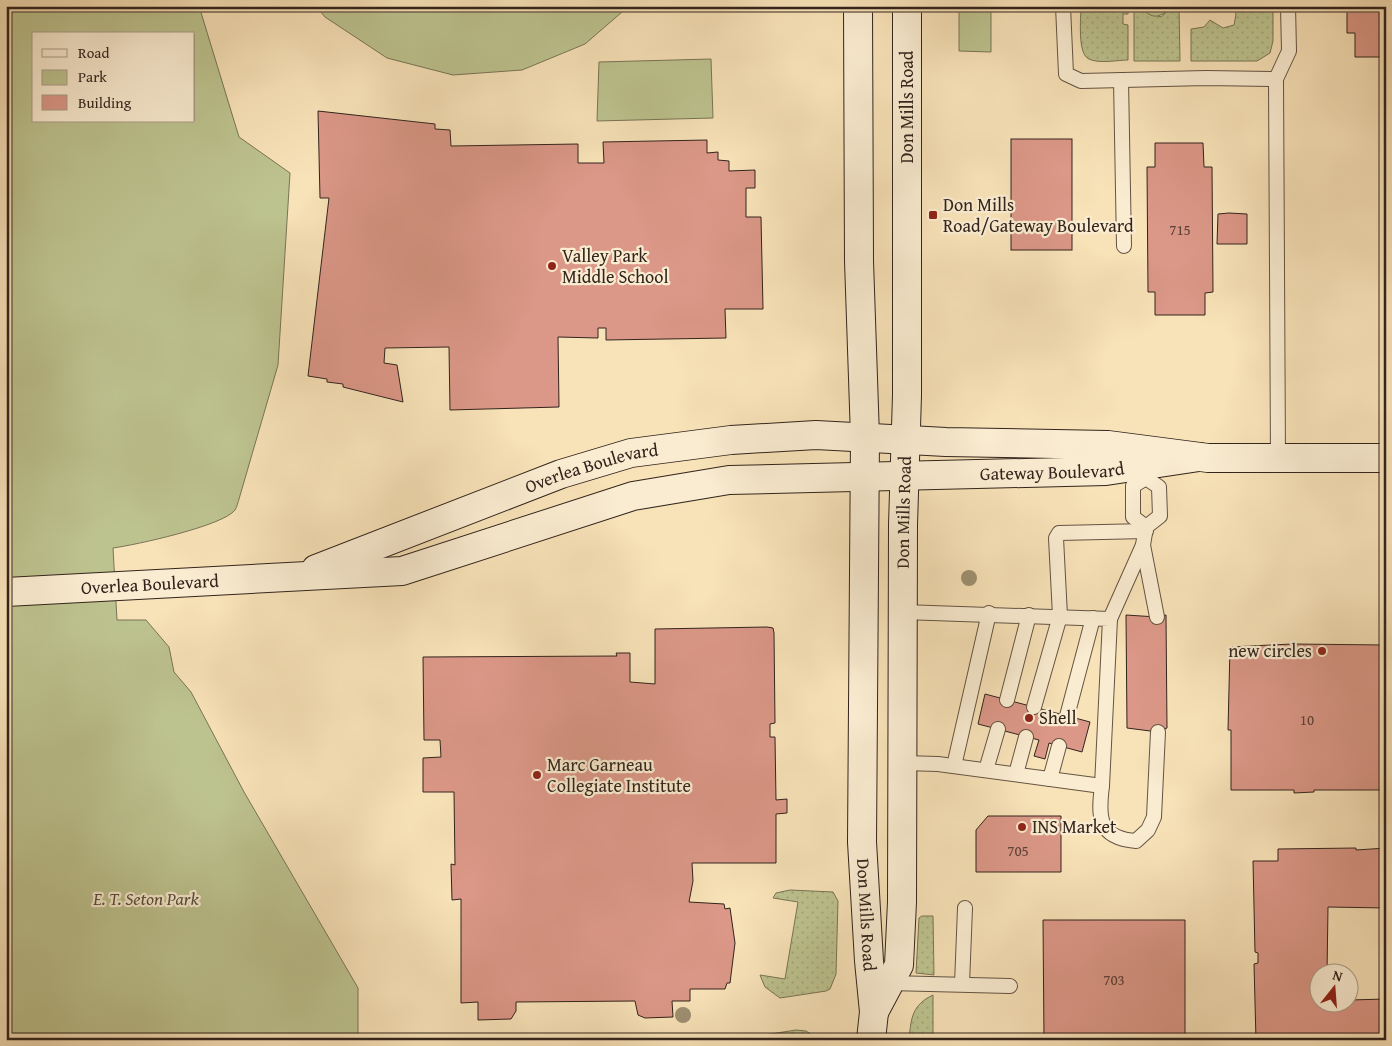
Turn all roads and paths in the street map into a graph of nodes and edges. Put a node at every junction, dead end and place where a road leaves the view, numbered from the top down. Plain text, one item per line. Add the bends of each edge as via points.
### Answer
1 (858, 6) edge
2 (907, 6) edge
3 (1063, 6) edge
4 (1288, 6) edge
5 (1276, 79) junction
6 (1121, 80) junction
7 (1124, 246) dead end
8 (865, 437) junction
9 (906, 440) junction
10 (1199, 457) junction
11 (1278, 457) junction
12 (1386, 458) edge
13 (1146, 471) junction
14 (865, 475) junction
15 (904, 475) junction
16 (1146, 529) junction
17 (1144, 545) junction
18 (293, 578) junction
19 (6, 592) edge
20 (903, 612) junction
21 (988, 613) junction
22 (1029, 615) junction
23 (1060, 616) junction
24 (1157, 617) dead end
25 (1093, 618) junction
26 (1110, 619) junction
27 (1007, 700) dead end
28 (1034, 707) dead end
29 (1067, 716) dead end
30 (998, 729) dead end
31 (1158, 732) dead end
32 (1026, 737) dead end
33 (1059, 746) dead end
34 (903, 763) junction
35 (954, 766) junction
36 (986, 770) junction
37 (1016, 774) junction
38 (1050, 779) junction
39 (1102, 786) junction
40 (964, 908) dead end
41 (889, 983) junction
42 (962, 984) junction
43 (1010, 986) dead end
44 (874, 1012) junction
45 (871, 1040) edge

1 - 8 main road, Don Mills Road via 859,260
2 - 9 main road, Don Mills Road
3 - 6 lane via 1066,74 1082,81
4 - 5 lane via 1289,51
5 - 6 lane
5 - 11 lane
6 - 7 lane
8 - 9 main road, Overlea Boulevard
8 - 14 main road, Don Mills Road
8 - 18 main road, Overlea Boulevard via 816,435 731,440 631,453 561,474
9 - 10 main road, Gateway Boulevard via 1108,445
9 - 15 main road, Don Mills Road
10 - 11 main road, Gateway Boulevard
10 - 13 main road, Gateway Boulevard
11 - 12 main road, Gateway Boulevard
13 - 15 main road, Gateway Boulevard via 946,477
13 - 16 lane via 1134,486 1133,512 1133,518
13 - 16 lane via 1159,487 1160,516
14 - 15 main road, Overlea Boulevard
14 - 18 main road, Overlea Boulevard via 729,480 633,496 402,571
14 - 44 main road, Don Mills Road via 862,842
15 - 20 main road, Don Mills Road
16 - 17 lane
16 - 23 lane via 1059,533 1056,538
17 - 24 lane
17 - 26 lane
18 - 19 main road, Overlea Boulevard
20 - 21 lane
20 - 34 main road, Don Mills Road
21 - 22 lane
21 - 35 lane
22 - 23 lane
22 - 27 lane
23 - 25 lane
23 - 28 lane
25 - 26 lane
25 - 29 lane
26 - 39 lane
30 - 36 lane
31 - 39 lane via 1154,818 1148,830 1136,841 1124,840 1106,830 1099,809
32 - 37 lane
33 - 38 lane
34 - 35 lane
34 - 41 main road, Don Mills Road via 899,965
35 - 36 lane
36 - 37 lane
37 - 38 lane
38 - 39 lane
40 - 42 lane
41 - 42 lane
41 - 44 main road, Don Mills Road
42 - 43 lane
44 - 45 main road, Don Mills Road

